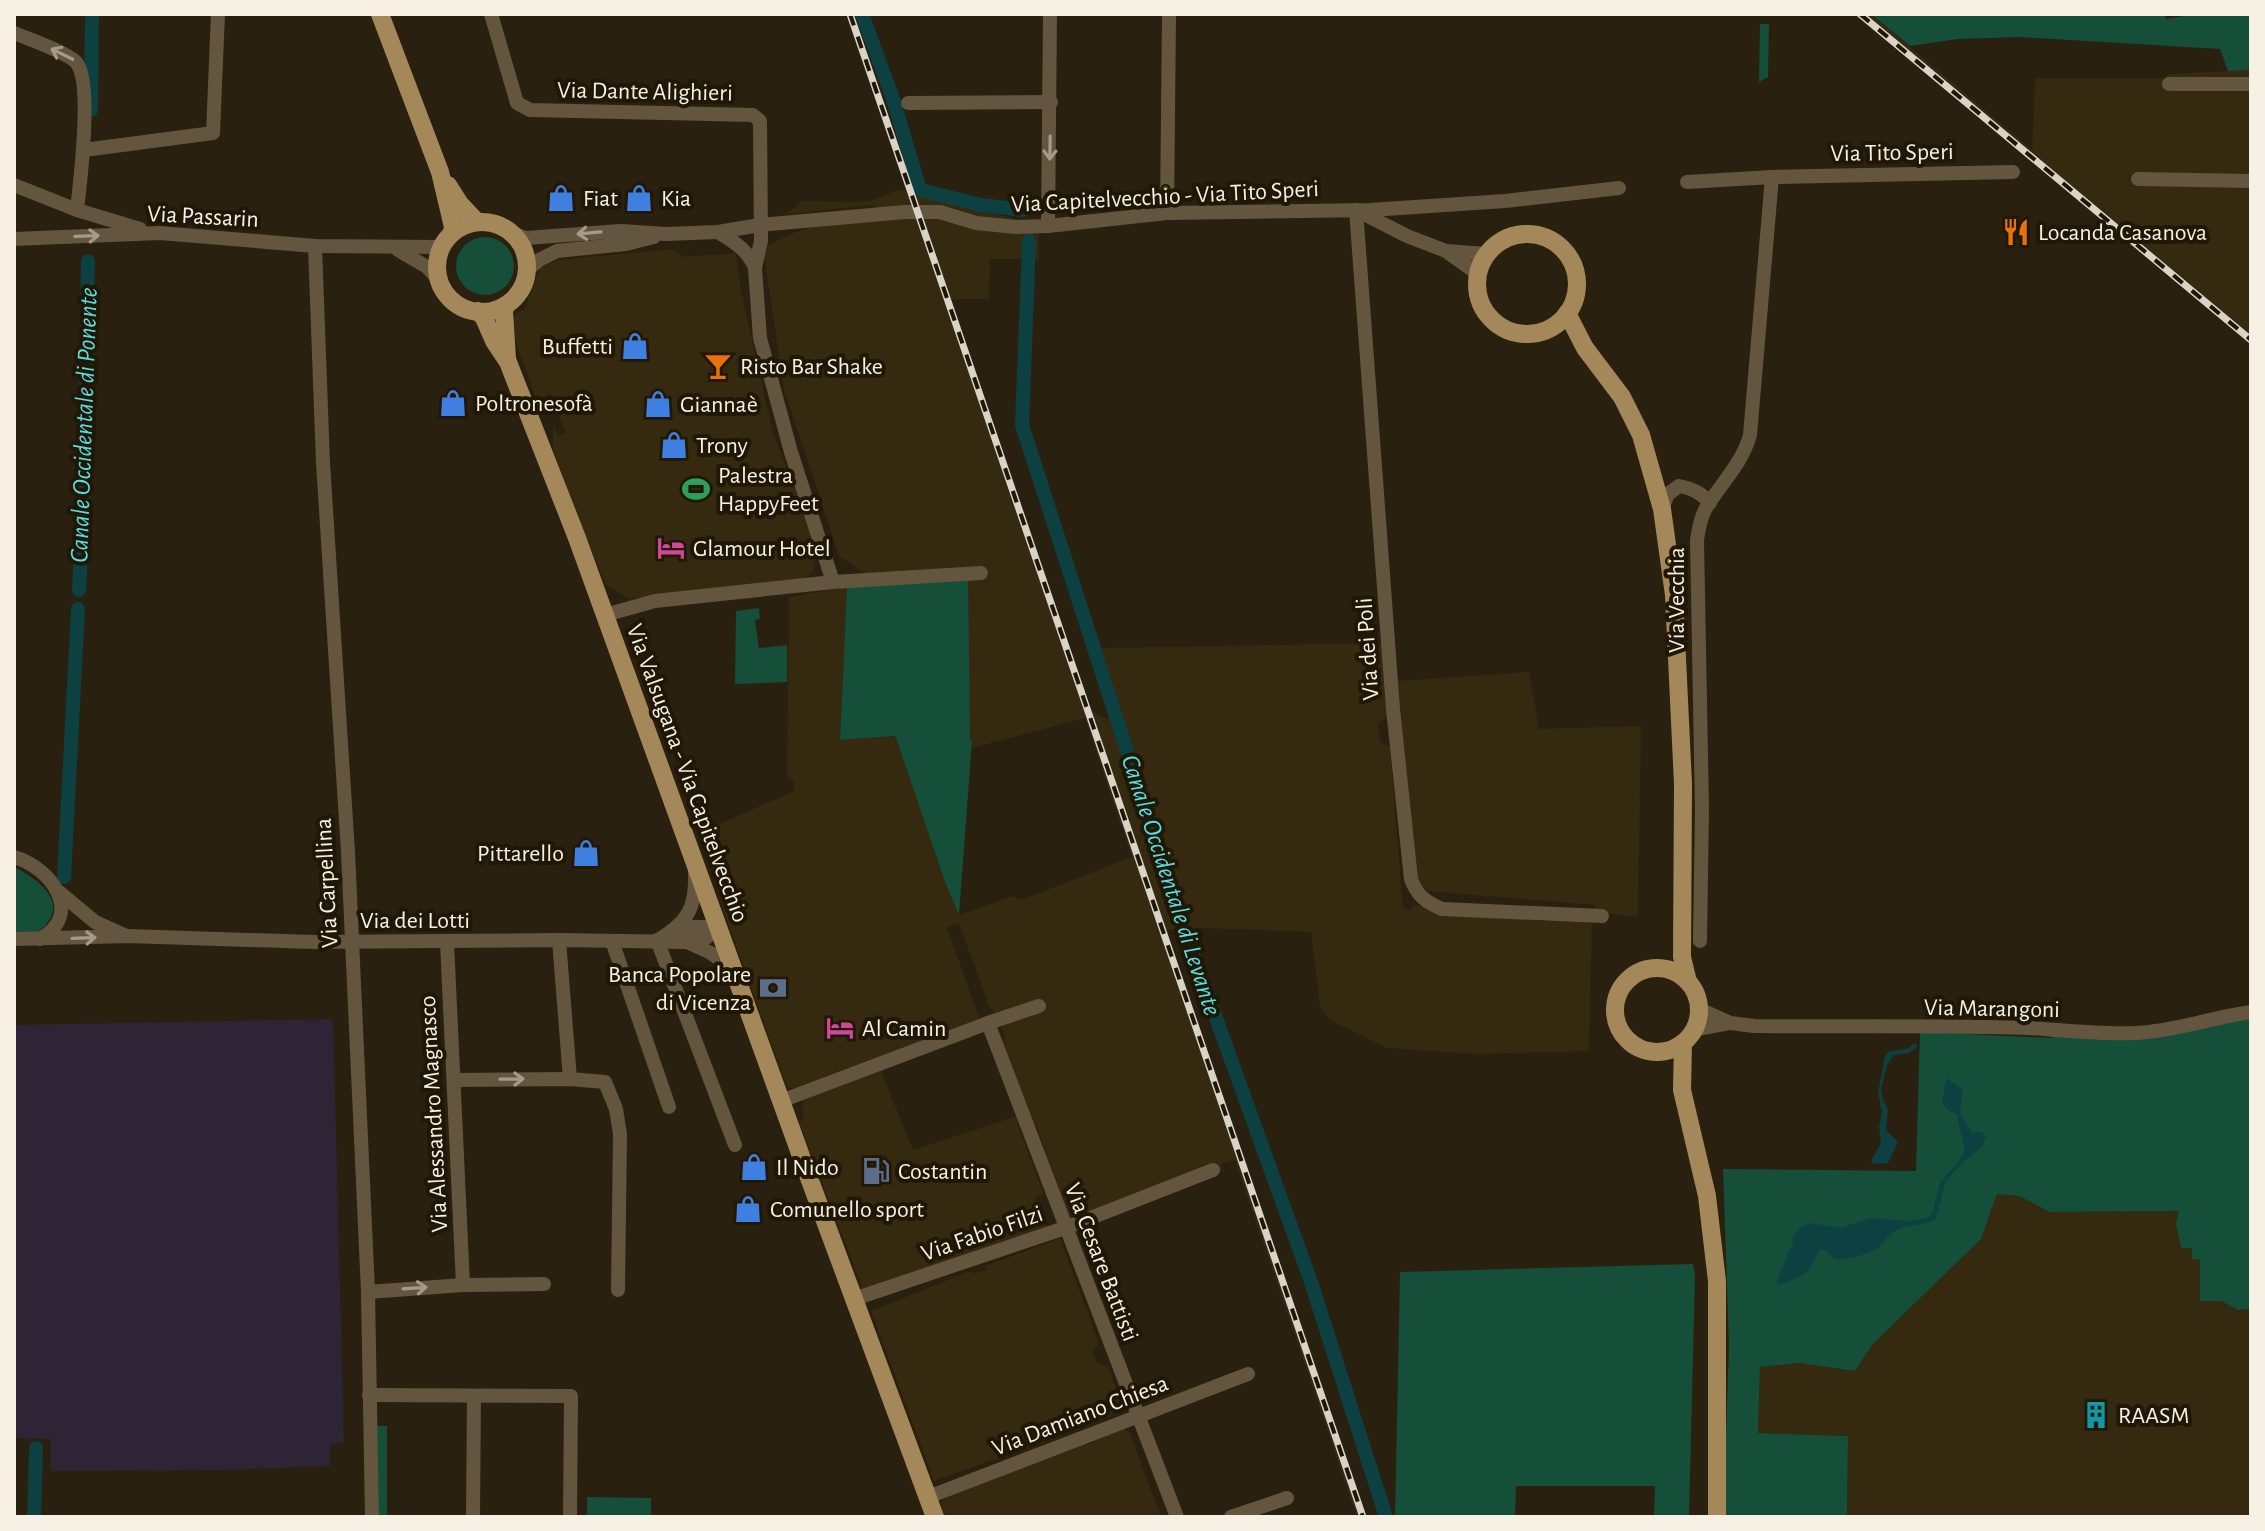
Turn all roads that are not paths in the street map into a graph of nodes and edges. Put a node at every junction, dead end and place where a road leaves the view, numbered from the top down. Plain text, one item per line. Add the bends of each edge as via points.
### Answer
1 (218, 14) edge
2 (380, 14) edge
3 (491, 14) edge
4 (1050, 14) edge
5 (1169, 14) edge
6 (14, 33) edge
7 (2169, 84) dead end
8 (2251, 84) edge
9 (1051, 102) junction
10 (908, 103) dead end
11 (84, 150) junction
12 (440, 172) junction
13 (2013, 172) dead end
14 (1772, 177) junction
15 (2138, 179) dead end
16 (2251, 181) edge
17 (1687, 182) dead end
18 (14, 185) edge
19 (1619, 188) dead end
20 (77, 210) junction
21 (1356, 210) junction
22 (1167, 213) junction
23 (477, 222) junction
24 (760, 225) junction
25 (1048, 226) junction
26 (718, 232) junction
27 (160, 233) junction
28 (513, 234) junction
29 (666, 234) junction
30 (14, 239) edge
31 (447, 240) junction
32 (315, 246) junction
33 (390, 246) junction
34 (1446, 251) junction
35 (1487, 254) junction
36 (755, 268) junction
37 (527, 270) junction
38 (1478, 274) junction
39 (439, 280) junction
40 (506, 305) junction
41 (478, 311) junction
42 (1567, 313) junction
43 (1551, 328) junction
44 (1585, 348) junction
45 (508, 362) junction
46 (1650, 466) junction
47 (1679, 486) junction
48 (1710, 503) junction
49 (1662, 509) junction
50 (981, 573) dead end
51 (833, 582) junction
52 (605, 615) junction
53 (14, 857) edge
54 (694, 861) junction
55 (59, 892) junction
56 (1602, 916) dead end
57 (718, 927) junction
58 (671, 932) junction
59 (128, 936) junction
60 (14, 939) edge
61 (39, 940) junction
62 (559, 940) junction
63 (657, 940) junction
64 (612, 941) junction
65 (352, 942) junction
66 (447, 942) junction
67 (684, 942) junction
68 (1691, 942) junction
69 (1651, 969) junction
70 (734, 970) junction
71 (1688, 982) junction
72 (1039, 1006) dead end
73 (1699, 1009) junction
74 (2251, 1012) edge
75 (988, 1023) junction
76 (1730, 1023) junction
77 (1689, 1036) junction
78 (1650, 1051) junction
79 (570, 1079) junction
80 (454, 1080) junction
81 (1682, 1090) junction
82 (781, 1101) junction
83 (669, 1107) dead end
84 (735, 1145) dead end
85 (1213, 1170) dead end
86 (1065, 1228) junction
87 (544, 1284) dead end
88 (463, 1285) junction
89 (618, 1290) dead end
90 (368, 1292) junction
91 (854, 1299) junction
92 (1248, 1374) dead end
93 (369, 1395) junction
94 (474, 1396) junction
95 (1138, 1416) junction
96 (928, 1497) junction
97 (1287, 1498) dead end
98 (372, 1517) edge
99 (473, 1517) edge
100 (570, 1517) edge
101 (935, 1517) edge
102 (1177, 1517) edge
103 (1231, 1517) edge
104 (1717, 1517) edge

1 - 11 street via 213,133
2 - 12 main road
3 - 24 street, Via Dante Alighieri via 522,108 756,117
4 - 9 street
5 - 22 street
11 -> 6 street via 79,67 73,59
7 - 8 street
9 - 10 street
9 -> 25 street
11 - 20 street
12 - 23 main road
12 - 31 main road via 453,227
13 - 14 street, Via Tito Speri
14 - 17 street
14 - 48 street, Via Vecchia via 1750,435
15 - 16 street
18 - 20 street
19 - 21 street, Via Capitelvecchio - Via Tito Speri
20 - 27 street
21 - 22 street, Via Capitelvecchio - Via Tito Speri
21 - 34 street
21 - 56 street, Via dei Poli via 1393,709 1415,891 1442,909
22 - 25 street, Via Capitelvecchio - Via Tito Speri
23 - 28 main road
23 - 31 main road
24 - 25 street, Via Capitelvecchio - Via Tito Speri via 926,212 976,223
24 - 26 street, Via Capitelvecchio - Via Tito Speri
24 - 36 street
26 - 29 street, Via Capitelvecchio - Via Tito Speri
26 - 36 street via 750,256
30 -> 27 street, Via Passarin
27 - 32 street, Via Passarin
29 -> 28 street
28 - 37 main road via 525,252
29 - 37 street via 557,251
31 - 33 street, Via Passarin
31 - 39 main road via 437,266
32 - 33 street, Via Passarin
32 - 65 street, Via Carpellina
33 - 39 street, Via Passarin via 413,257
34 - 35 street
34 - 38 street
35 - 38 main road
35 - 42 main road via 1518,235 1536,235 1557,244 1576,278
36 - 51 street via 760,338
37 - 40 main road via 517,296
38 - 43 main road via 1480,302 1497,324 1524,334
39 - 41 main road via 454,302
40 - 41 main road
40 - 45 main road
41 - 45 main road
42 - 43 main road
42 - 44 main road
43 - 44 main road
44 - 46 main road via 1622,397
45 - 52 main road, Via Valsugana - Via Capitelvecchio
46 - 47 street
46 - 49 main road
47 - 48 street via 1693,489
47 - 49 street via 1668,494
48 - 68 street, Via Vecchia via 1697,540 1702,809
49 - 68 main road via 1674,595
50 - 51 street
51 - 52 street via 647,603
52 - 54 main road, Via Valsugana - Via Capitelvecchio
53 - 55 street, Via dei Lotti via 48,878
54 - 57 main road, Via Valsugana - Via Capitelvecchio
54 - 58 street, Via dei Lotti via 694,899
55 - 59 street, Via dei Lotti via 95,922
55 - 61 street via 58,924
57 - 58 street, Via dei Lotti
57 - 67 street via 706,938
57 - 70 main road, Via Valsugana - Via Capitelvecchio
58 - 63 street, Via dei Lotti
61 -> 59 street, Via dei Lotti
59 - 65 street, Via dei Lotti
60 - 61 street, Via dei Lotti
62 - 64 street, Via dei Lotti
62 - 66 street, Via dei Lotti
62 - 79 street
63 - 64 street, Via dei Lotti
63 - 67 street
63 - 84 street
64 - 83 street
65 - 66 street, Via dei Lotti
65 - 90 street, Via Carpellina
66 - 80 street, Via Alessandro Magnasco
67 - 70 street
68 - 69 main road
68 - 71 main road via 1682,957
69 - 71 main road via 1671,971
69 - 78 main road via 1630,978 1615,1009 1629,1041
70 - 82 main road, Via Valsugana - Via Capitelvecchio
71 - 73 main road
72 - 75 street
73 - 76 street, Via Marangoni
73 - 77 main road
74 - 76 street, Via Marangoni via 2137,1033
75 - 82 street
75 - 86 street, Via Cesare Battisti
76 - 77 street, Via Marangoni
77 - 78 main road via 1673,1049
77 - 81 main road
78 - 81 main road
80 -> 79 street
79 - 89 street via 605,1082 616,1109
80 - 88 street, Via Alessandro Magnasco
81 - 104 main road via 1707,1196 1717,1281
82 - 91 main road, Via Valsugana - Via Capitelvecchio
85 - 86 street, Via Fabio Filzi
86 - 91 street, Via Fabio Filzi
86 - 95 street, Via Cesare Battisti
87 - 88 street
90 -> 88 street
90 - 93 street, Via Carpellina
91 - 96 main road, Via Valsugana - Via Capitelvecchio
92 - 95 street, Via Damiano Chiesa
93 - 94 street
93 - 98 street, Via Carpellina
94 - 99 street
94 - 100 street via 571,1396
95 - 96 street, Via Damiano Chiesa
95 - 102 street, Via Cesare Battisti
96 - 101 main road, Via Valsugana - Via Capitelvecchio
97 - 103 street

